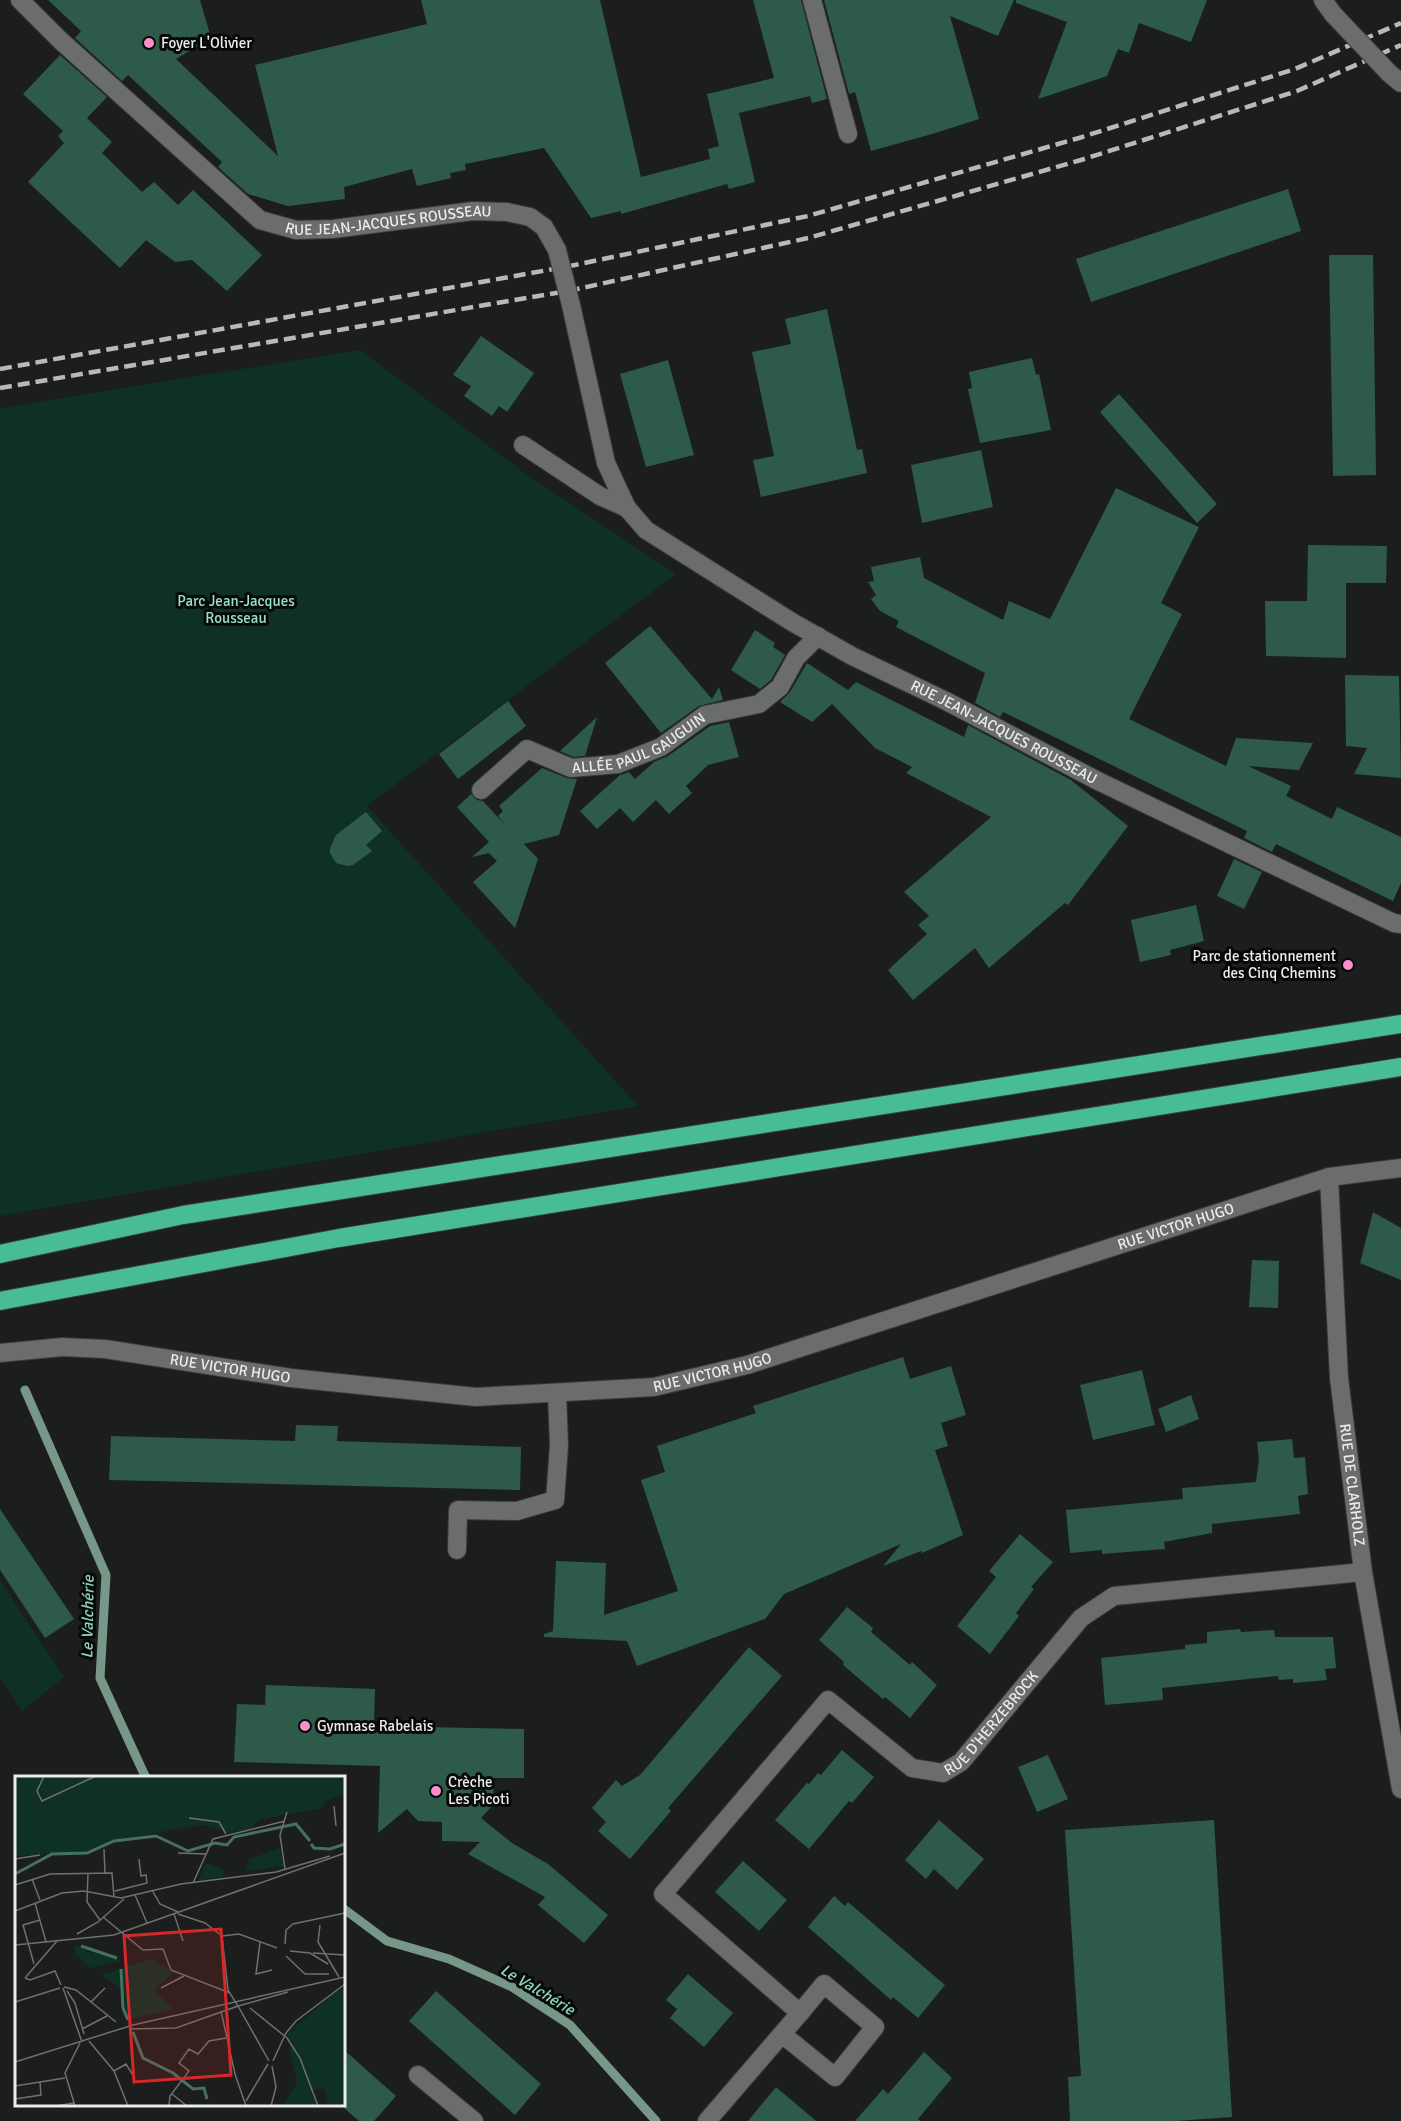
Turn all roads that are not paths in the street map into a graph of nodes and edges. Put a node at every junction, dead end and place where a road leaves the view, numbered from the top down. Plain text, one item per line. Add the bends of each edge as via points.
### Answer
1 (20, 0) edge
2 (812, 0) edge
3 (1328, 7) edge
4 (1395, 78) edge
5 (848, 134) dead end
6 (523, 445) dead end
7 (627, 508) junction
8 (818, 636) junction
9 (481, 790) dead end
10 (1401, 924) edge
11 (1401, 1024) edge
12 (1401, 1066) edge
13 (1401, 1168) edge
14 (1329, 1177) junction
15 (0, 1254) edge
16 (0, 1301) edge
17 (0, 1353) edge
18 (557, 1394) junction
19 (457, 1550) dead end
20 (1363, 1572) junction
21 (1401, 1789) edge
22 (800, 2013) junction
23 (782, 2034) junction
24 (418, 2075) dead end
25 (474, 2121) edge
26 (707, 2121) edge

1 - 7 street, RUE JEAN-JACQUES ROUSSEAU, bridge via 260,220 296,230 333,229 473,211 530,217 544,227 557,250 606,463
2 - 5 street
3 - 4 street, bridge
6 - 7 street, RUE JEAN-JACQUES ROUSSEAU via 600,496
7 - 8 street, RUE JEAN-JACQUES ROUSSEAU via 646,530
8 - 9 street, ALLÉE PAUL GAUGUIN via 796,658 780,687 759,704 705,715 661,747 618,764 571,768 527,749
8 - 10 street, RUE JEAN-JACQUES ROUSSEAU via 1098,780
11 - 15 highway via 183,1215
12 - 16 highway via 350,1236
13 - 14 street, RUE VICTOR HUGO
14 - 18 street, RUE VICTOR HUGO via 747,1365 654,1387
14 - 20 street, RUE DE CLARHOLZ via 1339,1378
17 - 18 street, RUE VICTOR HUGO via 62,1347 105,1349 291,1378 476,1397
18 - 19 street via 555,1500 517,1511 458,1510
20 - 21 street, RUE DE CLARHOLZ
20 - 22 street, RUE D'HERZEBROCK via 1114,1596 1081,1618 961,1762 943,1773 912,1768 828,1700 663,1894
22 - 23 street
22 - 23 street via 824,1984 875,2027 835,2077
23 - 26 street
24 - 25 street

